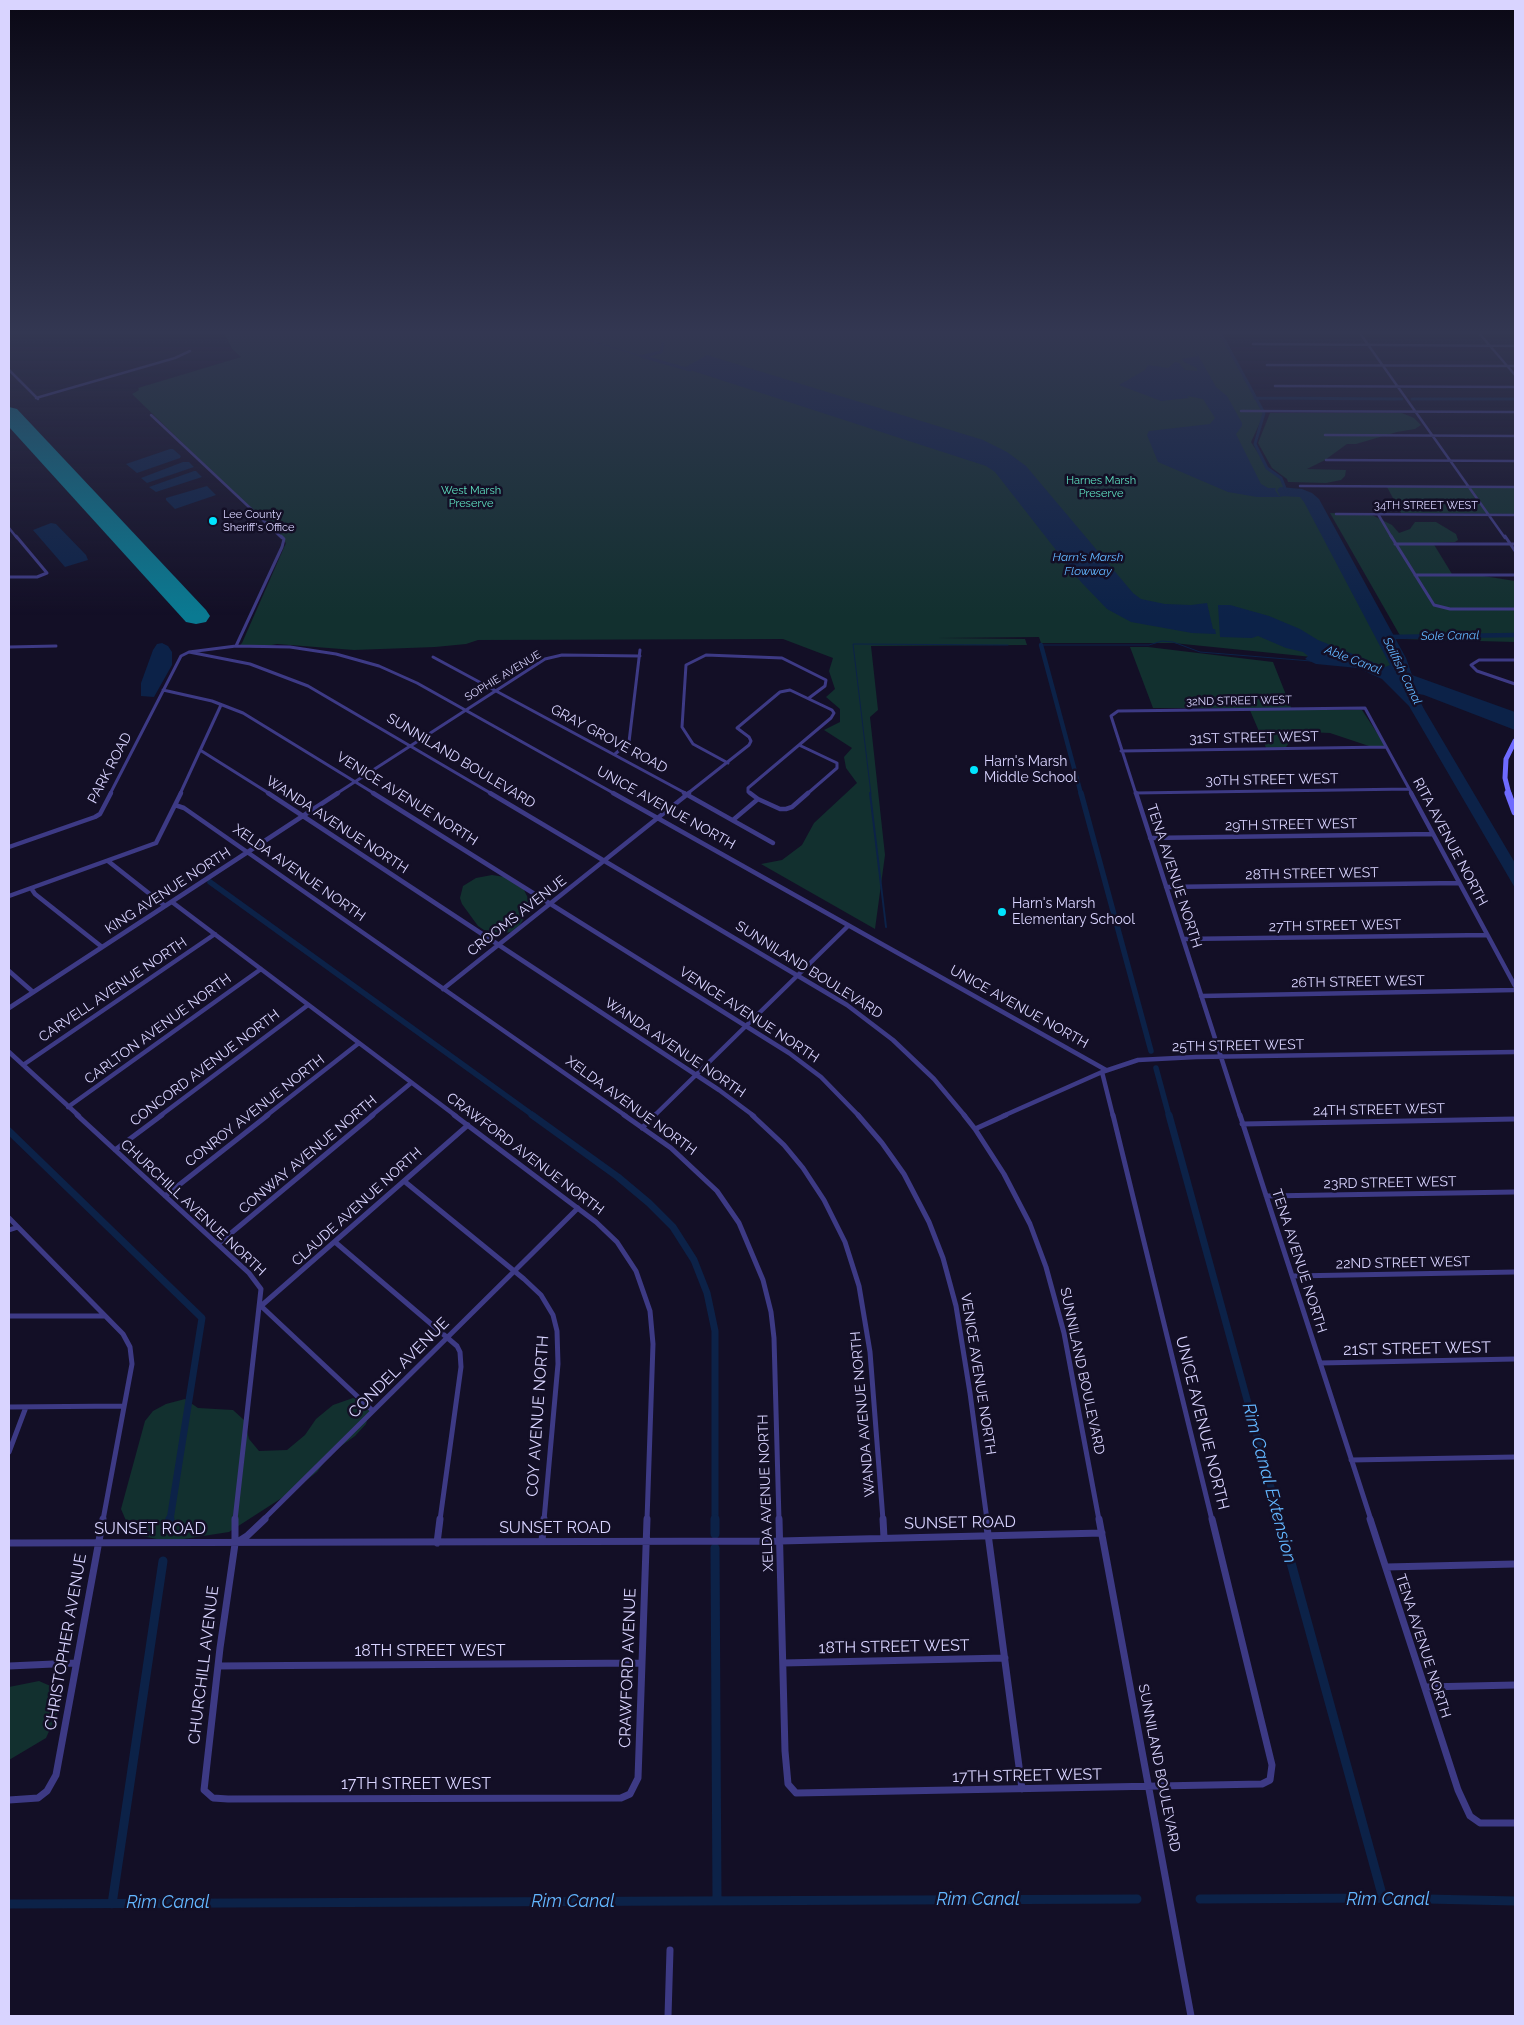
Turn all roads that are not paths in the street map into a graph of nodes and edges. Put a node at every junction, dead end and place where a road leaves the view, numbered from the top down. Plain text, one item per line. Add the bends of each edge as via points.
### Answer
1 (163, 426) edge
2 (1426, 426) edge
3 (1325, 435) dead end
4 (1433, 436) junction
5 (1515, 436) edge
6 (1326, 460) dead end
7 (1451, 461) junction
8 (1515, 461) edge
9 (1300, 486) dead end
10 (1470, 487) junction
11 (1515, 487) edge
12 (1336, 514) dead end
13 (1378, 514) junction
14 (1490, 515) junction
15 (1515, 515) edge
16 (9, 528) edge
17 (1396, 544) junction
18 (1511, 544) junction
19 (1515, 544) edge
20 (1515, 551) edge
21 (1414, 575) junction
22 (1515, 575) edge
23 (9, 577) edge
24 (1515, 609) edge
25 (56, 646) dead end
26 (236, 646) junction
27 (9, 647) edge
28 (221, 647) junction
29 (640, 650) dead end
30 (189, 652) junction
31 (216, 656) junction
32 (640, 656) junction
33 (433, 657) dead end
34 (1515, 660) edge
35 (1515, 684) edge
36 (163, 690) junction
37 (494, 691) junction
38 (809, 698) junction
39 (221, 704) junction
40 (1365, 708) joint
41 (465, 710) junction
42 (1114, 712) joint
43 (1515, 740) edge
44 (799, 745) junction
45 (410, 746) junction
46 (1386, 747) junction
47 (200, 750) junction
48 (1121, 750) junction
49 (615, 754) junction
50 (1512, 755) edge
51 (728, 762) junction
52 (355, 781) junction
53 (1409, 789) junction
54 (1135, 793) junction
55 (688, 795) junction
56 (758, 799) junction
57 (1512, 800) edge
58 (175, 806) junction
59 (1515, 812) edge
60 (302, 816) junction
61 (658, 818) junction
62 (733, 820) junction
63 (1432, 834) junction
64 (1150, 838) junction
65 (773, 843) dead end
66 (9, 847) edge
67 (247, 852) junction
68 (108, 861) junction
69 (605, 861) junction
70 (1459, 883) junction
71 (1166, 887) junction
72 (31, 888) junction
73 (9, 896) edge
74 (172, 902) junction
75 (551, 904) junction
76 (165, 906) junction
77 (848, 926) junction
78 (215, 934) junction
79 (1487, 935) junction
80 (1183, 939) junction
81 (498, 945) junction
82 (102, 947) junction
83 (261, 969) junction
84 (9, 971) edge
85 (797, 974) junction
86 (1515, 986) edge
87 (443, 989) junction
88 (1515, 990) edge
89 (33, 992) junction
90 (1201, 996) junction
91 (308, 1005) junction
92 (9, 1008) edge
93 (746, 1025) junction
94 (359, 1043) junction
95 (9, 1052) edge
96 (1515, 1052) edge
97 (1220, 1057) junction
98 (23, 1065) junction
99 (1104, 1071) junction
100 (696, 1075) junction
101 (411, 1082) junction
102 (68, 1107) junction
103 (1515, 1119) edge
104 (1242, 1124) junction
105 (468, 1125) junction
106 (642, 1128) junction
107 (975, 1128) junction
108 (115, 1150) junction
109 (404, 1181) junction
110 (1515, 1192) edge
111 (165, 1196) junction
112 (1266, 1196) junction
113 (578, 1208) junction
114 (9, 1218) edge
115 (18, 1227) junction
116 (9, 1230) edge
117 (335, 1242) junction
118 (218, 1244) junction
119 (515, 1272) junction
120 (1515, 1272) edge
121 (1292, 1276) junction
122 (261, 1306) junction
123 (9, 1316) edge
124 (105, 1316) junction
125 (447, 1338) junction
126 (1515, 1360) edge
127 (1320, 1363) junction
128 (124, 1406) junction
129 (9, 1407) edge
130 (26, 1407) junction
131 (373, 1411) junction
132 (9, 1452) edge
133 (1515, 1457) edge
134 (1351, 1460) junction
135 (1102, 1533) junction
136 (988, 1536) junction
137 (884, 1538) junction
138 (542, 1541) junction
139 (780, 1541) junction
140 (646, 1542) junction
141 (9, 1543) edge
142 (98, 1543) junction
143 (437, 1543) junction
144 (235, 1544) junction
145 (1515, 1564) edge
146 (1386, 1567) junction
147 (1005, 1658) junction
148 (76, 1663) junction
149 (642, 1663) junction
150 (783, 1663) junction
151 (9, 1666) edge
152 (218, 1666) junction
153 (1515, 1685) edge
154 (1425, 1687) junction
155 (1270, 1780) joint
156 (788, 1784) joint
157 (1150, 1787) junction
158 (204, 1790) joint
159 (1022, 1790) junction
160 (630, 1794) joint
161 (9, 1800) edge
162 (1515, 1823) edge
163 (670, 1950) dead end
164 (668, 2016) edge
165 (1191, 2016) edge

1 - 26 street via 284,539
2 - 4 street
3 - 4 street
4 - 5 street
4 - 7 street
6 - 7 street
7 - 8 street
7 - 10 street
9 - 10 street
10 - 11 street
10 - 14 street
12 - 13 street, 34TH STREET WEST
13 - 14 street, 34TH STREET WEST
13 - 17 street
14 - 15 street, 34TH STREET WEST
14 - 18 street
16 - 23 street via 46,571 46,575 37,577
17 - 18 street
17 - 21 street
18 - 19 street
18 - 20 street
21 - 22 street
21 - 24 street via 1434,605 1450,609
25 - 27 street
26 - 28 street, UNICE AVENUE NORTH
26 - 41 street, UNICE AVENUE NORTH via 290,647 351,657 405,676
28 - 30 street, UNICE AVENUE NORTH
28 - 31 street
29 - 32 street
30 - 31 street, SUNNILAND BOULEVARD
30 - 36 street, PARK ROAD via 181,656
31 - 45 street, SUNNILAND BOULEVARD via 294,680
32 - 37 street, SOPHIE AVENUE via 562,655 545,659
32 - 49 street via 629,742
33 - 37 street, GRAY GROVE ROAD
34 - 35 street via 1480,660 1470,665 1477,671
36 - 39 street, VENICE AVENUE NORTH
36 - 66 street, PARK ROAD via 100,814
37 - 41 street, SOPHIE AVENUE
37 - 49 street, GRAY GROVE ROAD
38 - 44 street via 834,713
38 - 51 street, CROOMS AVENUE via 790,690 773,697 739,724 738,730 751,741
38 - 51 street via 826,686 826,680 782,658 706,655 686,665 682,727 693,744
39 - 47 street
39 - 52 street, VENICE AVENUE NORTH via 264,725
40 - 42 street, 32ND STREET WEST
40 - 46 street, RITA AVENUE NORTH
41 - 45 street, KING AVENUE NORTH
41 - 61 street, UNICE AVENUE NORTH
42 - 48 street, TENA AVENUE NORTH via 1111,719
43 - 50 street
44 - 56 street via 748,788 748,792
44 - 56 street via 832,759 837,763 836,768 786,809
45 - 52 street, KING AVENUE NORTH
45 - 69 street, SUNNILAND BOULEVARD
46 - 48 street, 31ST STREET WEST
46 - 53 street, RITA AVENUE NORTH
47 - 58 street
47 - 60 street, WANDA AVENUE NORTH
48 - 54 street, TENA AVENUE NORTH
49 - 55 street, GRAY GROVE ROAD
50 - 57 street via 1505,763 1505,778
51 - 55 street, CROOMS AVENUE
52 - 60 street, KING AVENUE NORTH
52 - 75 street, VENICE AVENUE NORTH
53 - 54 street, 30TH STREET WEST
53 - 63 street, RITA AVENUE NORTH
54 - 64 street, TENA AVENUE NORTH
55 - 61 street, CROOMS AVENUE
55 - 62 street, GRAY GROVE ROAD
56 - 62 street
57 - 59 street
58 - 67 street, XELDA AVENUE NORTH via 184,808
58 - 68 street via 156,843
60 - 67 street, KING AVENUE NORTH
60 - 81 street, WANDA AVENUE NORTH
61 - 69 street, CROOMS AVENUE
61 - 77 street, UNICE AVENUE NORTH
62 - 65 street, GRAY GROVE ROAD
63 - 64 street, 29TH STREET WEST
63 - 70 street, RITA AVENUE NORTH
64 - 71 street, TENA AVENUE NORTH
67 - 74 street, KING AVENUE NORTH
67 - 87 street, XELDA AVENUE NORTH
68 - 72 street
68 - 76 street
69 - 75 street, CROOMS AVENUE
69 - 85 street, SUNNILAND BOULEVARD
70 - 71 street, 28TH STREET WEST
70 - 79 street, RITA AVENUE NORTH
71 - 80 street, TENA AVENUE NORTH
72 - 73 street
72 - 82 street
74 - 76 street, KING AVENUE NORTH
74 - 78 street, CRAWFORD AVENUE NORTH
75 - 81 street, CROOMS AVENUE
75 - 93 street, VENICE AVENUE NORTH
76 - 82 street, KING AVENUE NORTH
77 - 85 street
77 - 99 street, UNICE AVENUE NORTH
78 - 83 street, CRAWFORD AVENUE NORTH
78 - 98 street, CARVELL AVENUE NORTH
79 - 80 street, 27TH STREET WEST
79 - 86 street, RITA AVENUE NORTH
80 - 90 street, TENA AVENUE NORTH
81 - 87 street, CROOMS AVENUE
81 - 100 street, WANDA AVENUE NORTH
82 - 89 street, KING AVENUE NORTH
83 - 91 street, CRAWFORD AVENUE NORTH
83 - 102 street, CARLTON AVENUE NORTH
84 - 89 street
85 - 93 street
85 - 107 street, SUNNILAND BOULEVARD via 847,1005 893,1040 934,1079
87 - 106 street, XELDA AVENUE NORTH
88 - 90 street, 26TH STREET WEST
89 - 92 street, KING AVENUE NORTH
90 - 97 street, TENA AVENUE NORTH
91 - 94 street, CRAWFORD AVENUE NORTH
91 - 108 street, CONCORD AVENUE NORTH
93 - 100 street
93 - 136 street, VENICE AVENUE NORTH via 805,1065 849,1104 892,1157 929,1222 951,1284 961,1330
94 - 101 street, CRAWFORD AVENUE NORTH
94 - 111 street, CONROY AVENUE NORTH
95 - 98 street, CHURCHILL AVENUE NORTH
96 - 97 street, 25TH STREET WEST
97 - 99 street, 25TH STREET WEST via 1151,1058
97 - 104 street, TENA AVENUE NORTH
98 - 102 street, CHURCHILL AVENUE NORTH
99 - 107 street, 25TH STREET WEST
99 - 155 street, UNICE AVENUE NORTH via 1272,1765
100 - 106 street
100 - 137 street, WANDA AVENUE NORTH via 747,1111 784,1144 814,1184 844,1242 859,1286 867,1326
101 - 105 street, CRAWFORD AVENUE NORTH
101 - 118 street, CONWAY AVENUE NORTH
102 - 108 street, CHURCHILL AVENUE NORTH
103 - 104 street, 24TH STREET WEST
104 - 112 street, TENA AVENUE NORTH
105 - 109 street, CLAUDE AVENUE NORTH
105 - 113 street, CRAWFORD AVENUE NORTH
106 - 139 street, XELDA AVENUE NORTH via 686,1161 717,1191 747,1238 764,1280 774,1338
107 - 135 street, SUNNILAND BOULEVARD via 1016,1196 1046,1267 1064,1333
108 - 111 street, CHURCHILL AVENUE NORTH
109 - 117 street, CLAUDE AVENUE NORTH
109 - 119 street, COY AVENUE NORTH
110 - 112 street, 23RD STREET WEST
111 - 118 street, CHURCHILL AVENUE NORTH
112 - 121 street, TENA AVENUE NORTH
113 - 119 street, CONDEL AVENUE
113 - 140 street, CRAWFORD AVENUE NORTH via 607,1231 625,1252 643,1287 650,1311 654,1344
114 - 115 street, CHRISTOPHER AVENUE
115 - 116 street
115 - 124 street, CHRISTOPHER AVENUE
117 - 122 street, CLAUDE AVENUE NORTH
117 - 125 street
118 - 122 street, CHURCHILL AVENUE NORTH via 259,1283
119 - 125 street, CONDEL AVENUE
119 - 138 street, COY AVENUE NORTH via 546,1301 556,1323 558,1340
120 - 121 street, 22ND STREET WEST
121 - 127 street, TENA AVENUE NORTH
122 - 131 street
122 - 144 street, CHURCHILL AVENUE NORTH
123 - 124 street
124 - 128 street, CHRISTOPHER AVENUE via 123,1334 130,1347 132,1364
125 - 131 street, CONDEL AVENUE
125 - 143 street via 457,1346 461,1367
126 - 127 street, 21ST STREET WEST
127 - 134 street, TENA AVENUE NORTH
128 - 130 street
128 - 142 street, CHRISTOPHER AVENUE
129 - 130 street
130 - 132 street
131 - 144 street, CONDEL AVENUE via 247,1536
133 - 134 street
134 - 146 street, TENA AVENUE NORTH
135 - 136 street, SUNSET ROAD
135 - 157 street, SUNNILAND BOULEVARD
136 - 137 street, SUNSET ROAD
136 - 147 street, VENICE AVENUE NORTH
137 - 139 street, SUNSET ROAD
138 - 140 street, SUNSET ROAD
138 - 143 street, SUNSET ROAD
139 - 140 street, SUNSET ROAD
139 - 150 street, XELDA AVENUE NORTH
140 - 149 street, CRAWFORD AVENUE
141 - 142 street, SUNSET ROAD
142 - 144 street, SUNSET ROAD
142 - 148 street, CHRISTOPHER AVENUE
143 - 144 street, SUNSET ROAD
144 - 152 street, CHURCHILL AVENUE
145 - 146 street
146 - 154 street, TENA AVENUE NORTH
147 - 150 street, 18TH STREET WEST
147 - 159 street, VENICE AVENUE NORTH
148 - 151 street
148 - 161 street, CHRISTOPHER AVENUE via 56,1775 47,1791 33,1799
149 - 152 street, 18TH STREET WEST
149 - 160 street, CRAWFORD AVENUE via 638,1778
150 - 156 street, XELDA AVENUE NORTH
152 - 158 street, CHURCHILL AVENUE
153 - 154 street
154 - 162 street, TENA AVENUE NORTH via 1458,1790 1470,1816 1480,1822
155 - 157 street, 17TH STREET WEST via 1262,1784
156 - 159 street, 17TH STREET WEST via 796,1793 828,1794
157 - 159 street, 17TH STREET WEST
157 - 165 street, SUNNILAND BOULEVARD
158 - 160 street, 17TH STREET WEST via 213,1798 228,1799 620,1798
163 - 164 street

